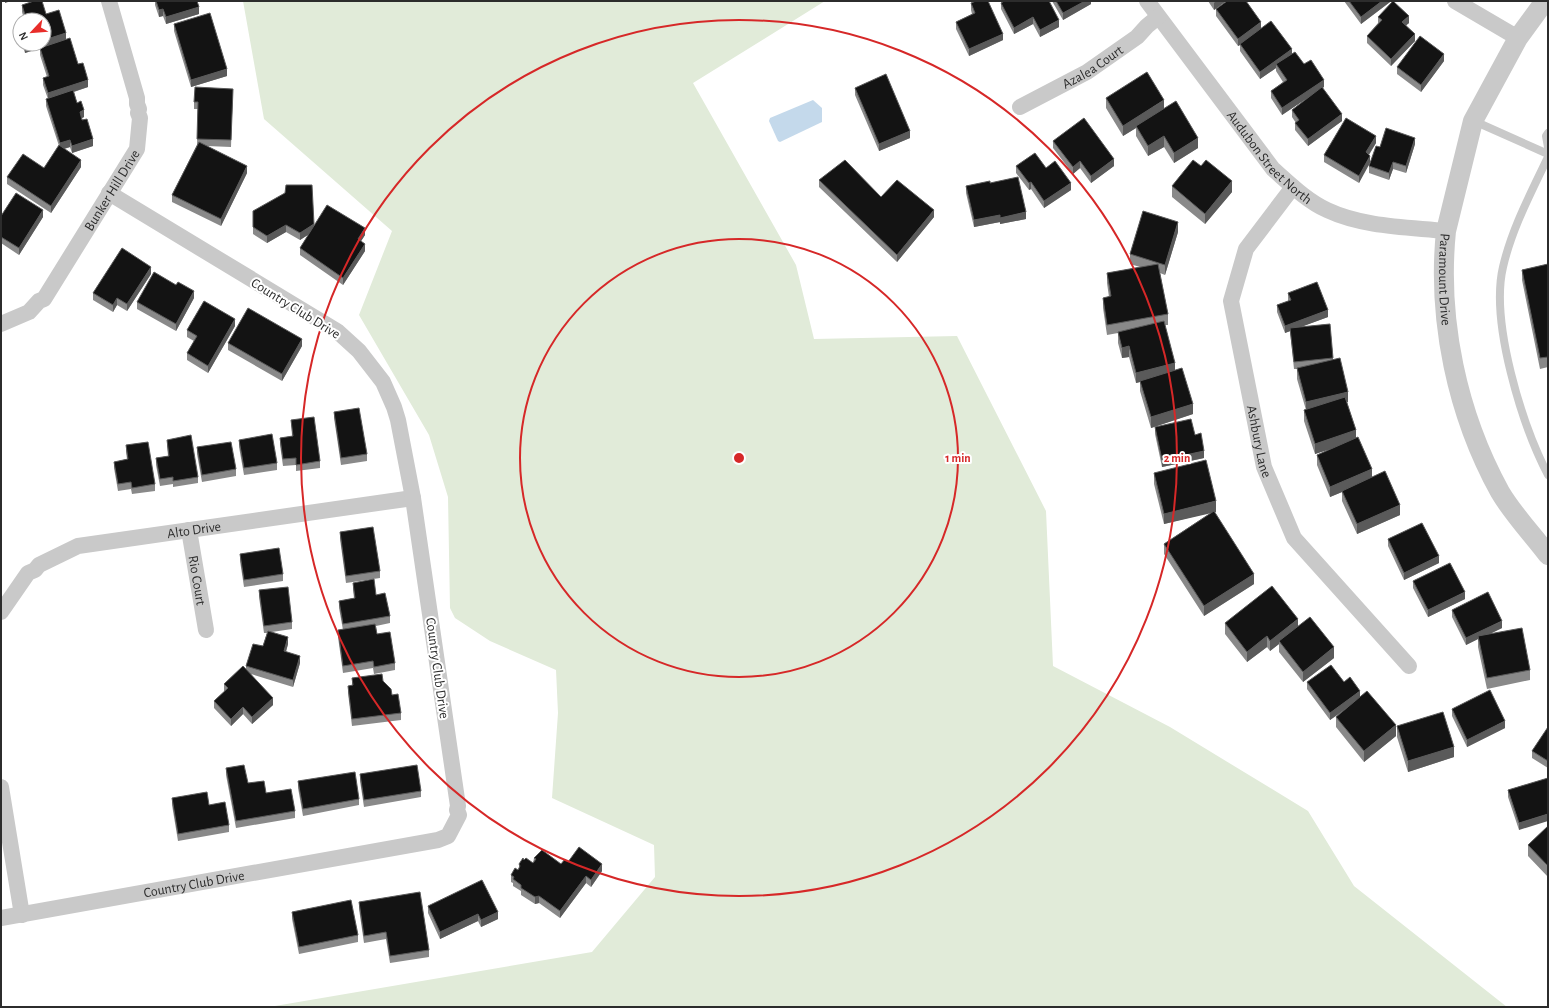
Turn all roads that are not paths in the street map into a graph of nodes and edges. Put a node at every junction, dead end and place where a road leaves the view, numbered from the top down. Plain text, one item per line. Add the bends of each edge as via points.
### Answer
1 (109, 1) edge
2 (1146, 1) edge
3 (1455, 1) edge
4 (1545, 1) edge
5 (1158, 17) junction
6 (1518, 38) junction
7 (1020, 107) dead end
8 (1473, 121) junction
9 (1548, 133) edge
10 (1548, 147) edge
11 (1548, 154) edge
12 (1548, 157) edge
13 (1293, 187) junction
14 (109, 193) junction
15 (1446, 231) junction
16 (1, 324) edge
17 (1548, 475) edge
18 (413, 498) junction
19 (189, 530) junction
20 (1548, 555) edge
21 (1, 612) edge
22 (206, 630) dead end
23 (1409, 666) dead end
24 (1, 787) edge
25 (22, 914) junction
26 (1, 918) edge

1 - 14 street, Bunker Hill Drive via 137,98 140,118 137,149
2 - 5 street, Audubon Street North
3 - 6 street
4 - 6 street, Paramount Drive
5 - 7 street, Azalea Court via 1137,36 1087,72
5 - 13 street, Audubon Street North via 1274,169
6 - 8 street, Paramount Drive
8 - 11 lane
8 - 15 street, Paramount Drive
9 - 10 lane
12 - 17 lane via 1515,228 1501,280 1501,317 1519,405 1535,449
13 - 15 street, Audubon Street North via 1316,204 1343,216 1386,225
13 - 23 street, Ashbury Lane via 1246,248 1231,301 1264,467 1294,538
14 - 16 street, Bunker Hill Drive via 44,299 29,312
14 - 18 street, Country Club Drive via 337,330 359,351 383,382 394,407
15 - 20 street, Paramount Drive via 1444,310 1462,406 1478,449 1501,493
18 - 19 street, Alto Drive
18 - 25 street, Country Club Drive via 459,815 448,836 438,840
19 - 21 street, Alto Drive via 78,546 28,573
19 - 22 street, Rio Court
24 - 25 street
25 - 26 street, Country Club Drive

